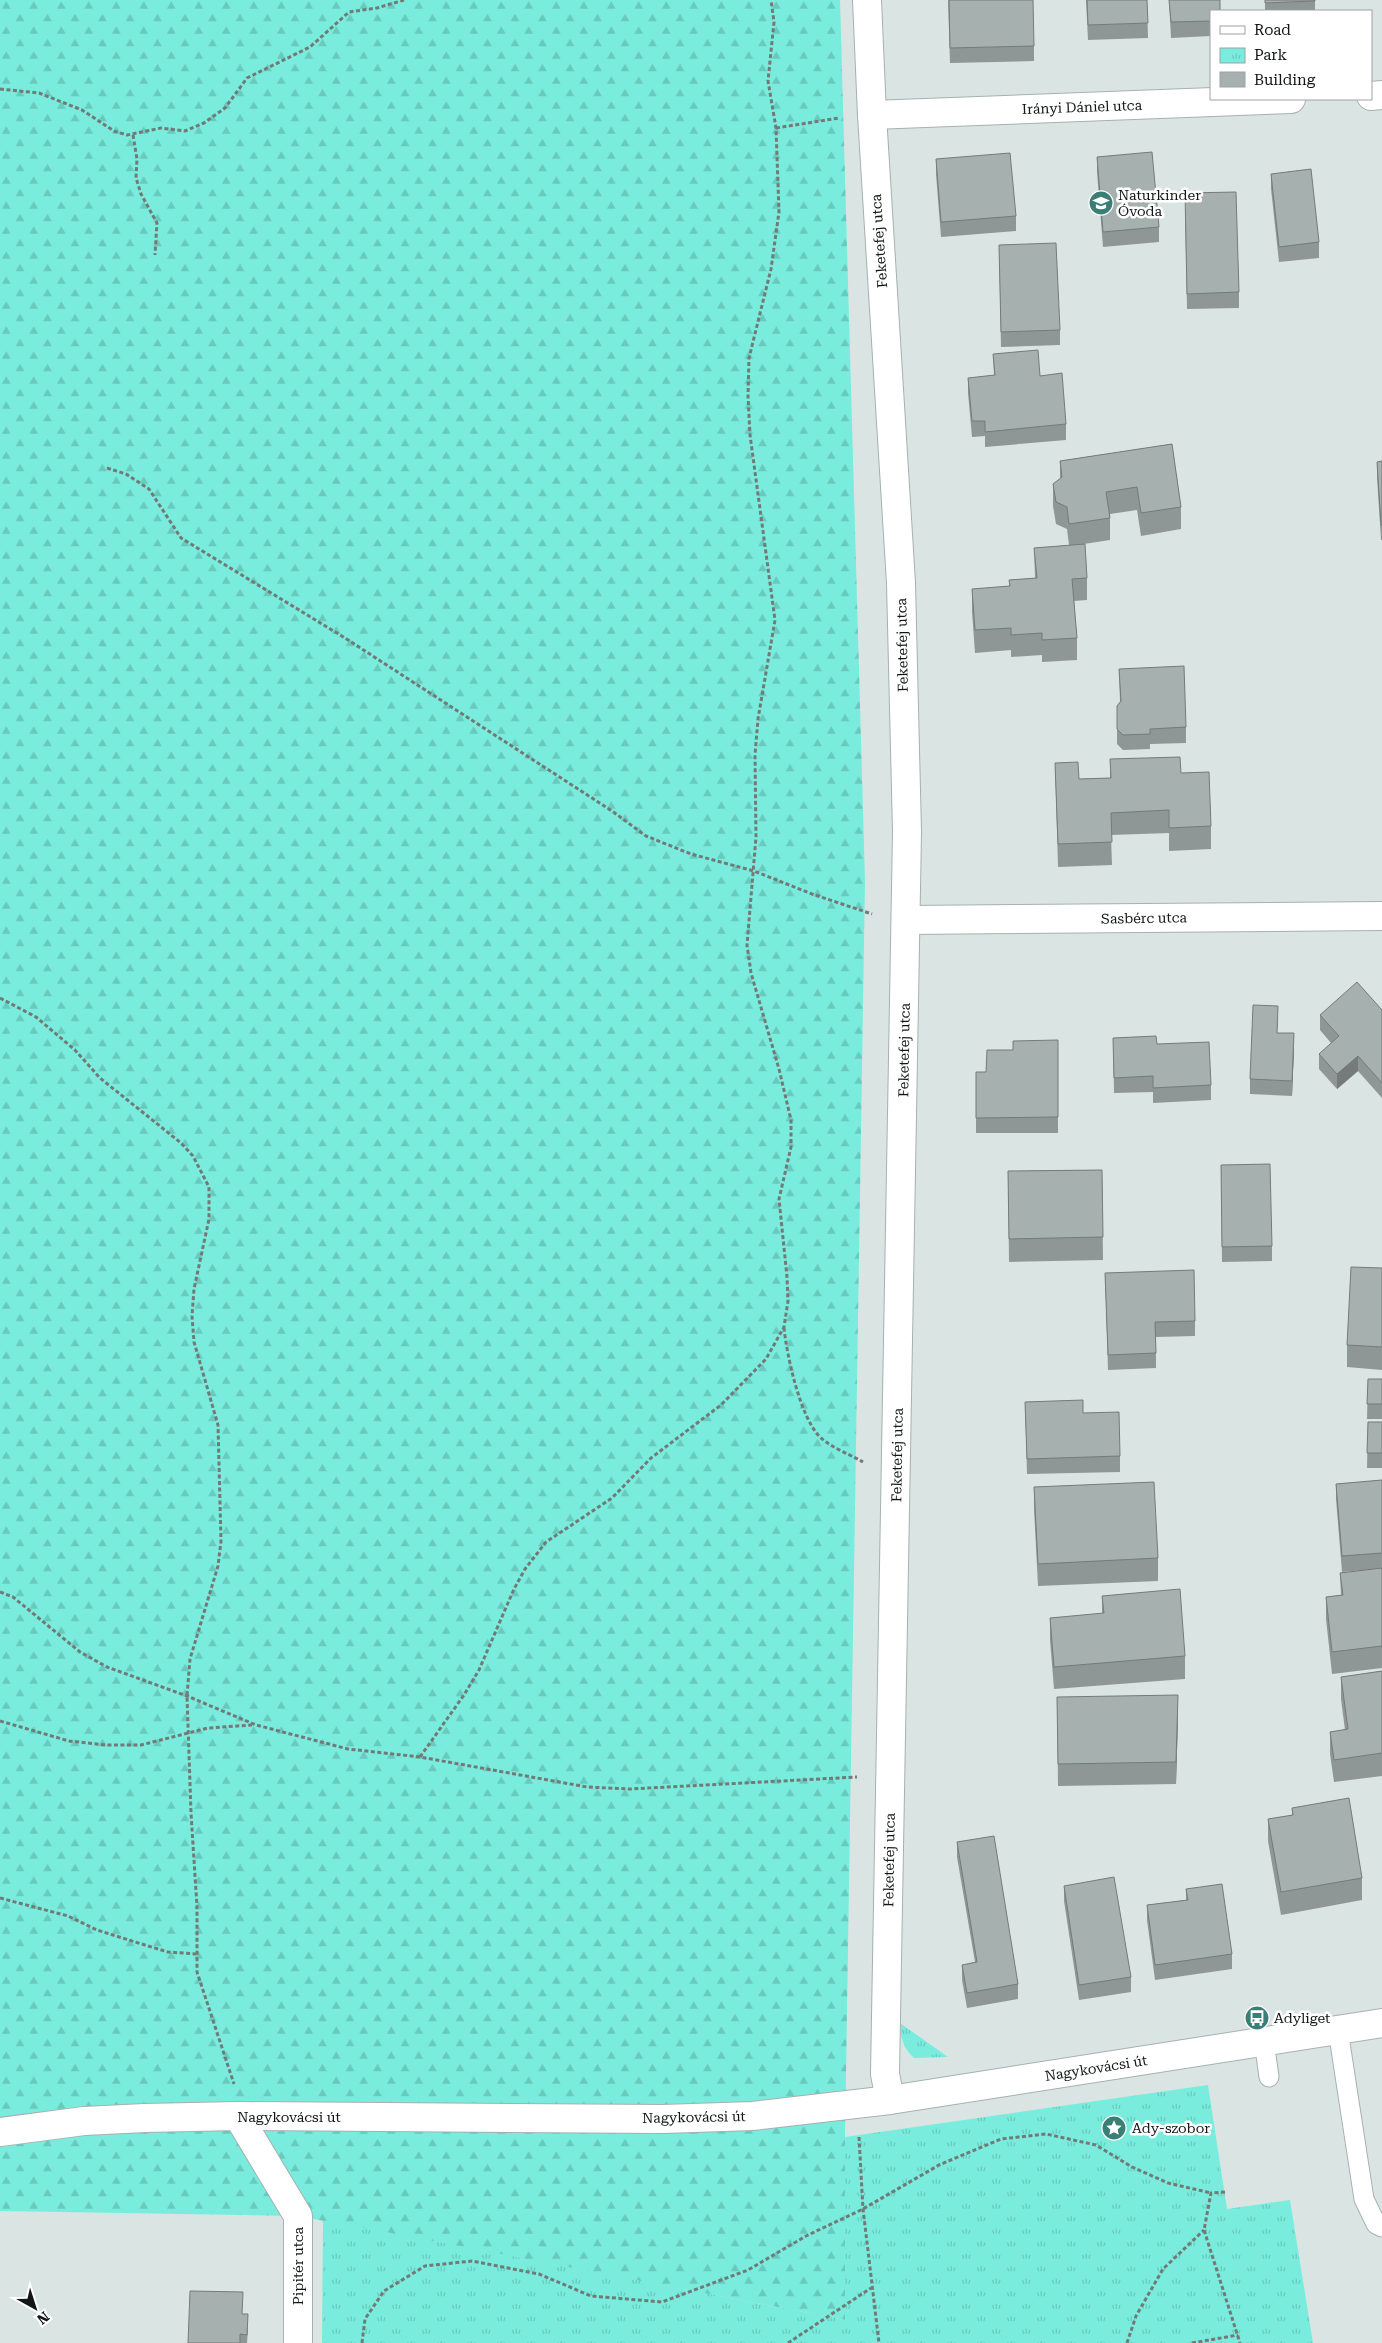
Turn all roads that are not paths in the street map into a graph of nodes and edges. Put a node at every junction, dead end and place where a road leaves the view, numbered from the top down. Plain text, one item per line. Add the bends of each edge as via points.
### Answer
1 (867, 0) edge
2 (1266, 100) edge
3 (872, 115) junction
4 (1382, 916) edge
5 (907, 920) junction
6 (1382, 2023) edge
7 (1338, 2030) junction
8 (1264, 2041) junction
9 (1269, 2077) dead end
10 (890, 2100) junction
11 (238, 2116) junction
12 (0, 2132) edge
13 (1382, 2227) edge
14 (298, 2343) edge

1 - 3 street, Feketefej utca
2 - 3 street, Irányi Dániel utca
3 - 5 street, Feketefej utca via 901,583
4 - 5 street, Sasbérc utca
5 - 10 street, Feketefej utca via 885,2074
6 - 7 street, Nagykovácsi út
7 - 8 street, Nagykovácsi út
7 - 13 lane via 1364,2199 1376,2224
8 - 9 lane
8 - 10 street, Nagykovácsi út
10 - 11 street, Nagykovácsi út via 753,2116 663,2119
11 - 12 street, Nagykovácsi út via 84,2121
11 - 14 street, Pipitér utca via 298,2216

